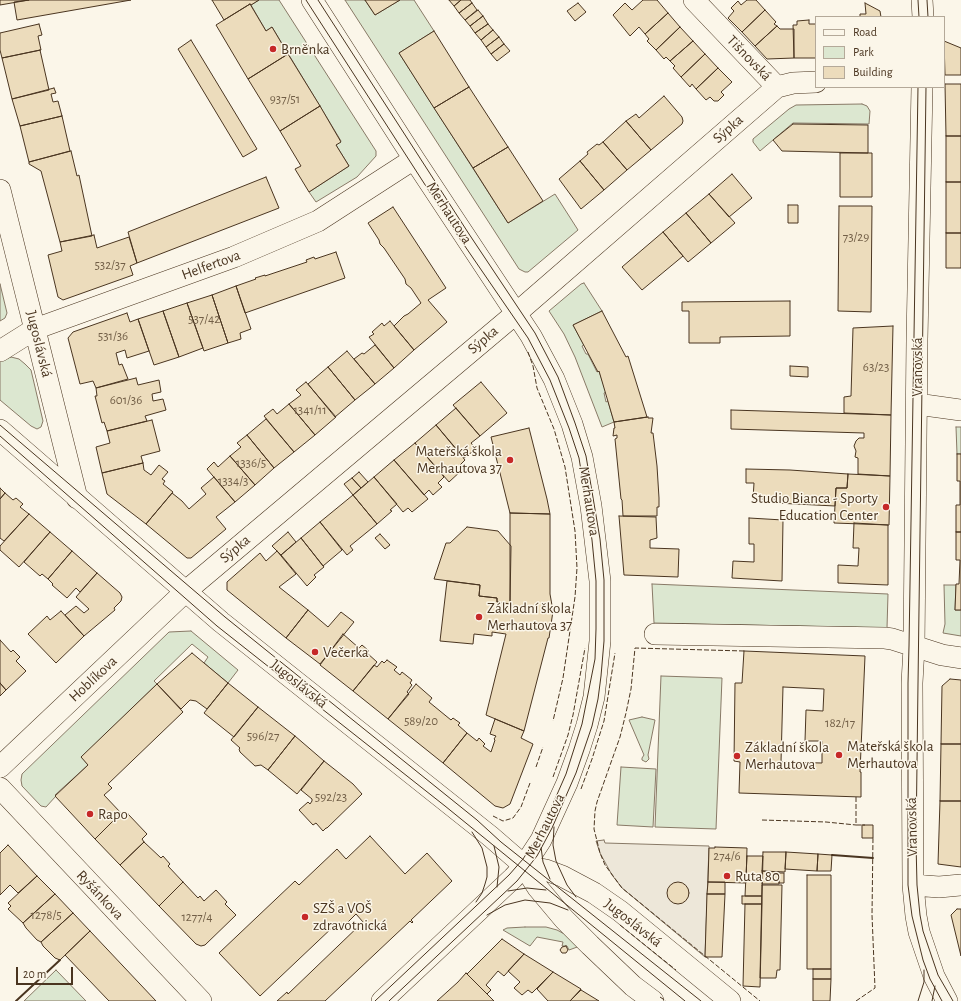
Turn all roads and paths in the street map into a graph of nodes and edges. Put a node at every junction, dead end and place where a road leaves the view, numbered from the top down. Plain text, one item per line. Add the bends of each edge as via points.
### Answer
1 (312, 0) edge
2 (694, 0) edge
3 (922, 0) edge
4 (923, 16) edge
5 (815, 82) edge
6 (777, 87) junction
7 (922, 88) edge
8 (414, 159) junction
9 (0, 190) edge
10 (516, 313) junction
11 (35, 329) junction
12 (0, 351) edge
13 (917, 404) junction
14 (961, 410) edge
15 (0, 430) edge
16 (77, 498) junction
17 (186, 591) junction
18 (655, 634) dead end
19 (914, 647) junction
20 (961, 658) edge
21 (0, 767) edge
22 (0, 788) edge
23 (524, 866) junction
24 (913, 885) junction
25 (961, 885) edge
26 (201, 1001) edge
27 (382, 1001) edge
28 (653, 1001) edge
29 (730, 1001) edge
30 (947, 1001) edge

1 - 8 street, Merhautova
2 - 6 street, Tišnovská
3 - 4 street
5 - 6 street, Tišnovská
6 - 10 street, Sýpka
7 - 13 street, Vranovská
8 - 10 street, Merhautova
8 - 11 street, Helfertova via 318,221 234,257
9 - 11 street, Jugoslávská
10 - 17 street, Sýpka
10 - 23 street, Merhautova via 554,378 582,457 596,539 600,597 599,660 587,724 550,823
11 - 12 street, Helfertova
11 - 16 street, Jugoslávská
13 - 14 street
13 - 19 street, Vranovská
15 - 16 street, Jugoslávská
16 - 17 street, Jugoslávská
17 - 21 street, Hoblíkova
17 - 23 street, Jugoslávská
18 - 19 street via 885,638
19 - 20 street
19 - 24 street, Vranovská
22 - 26 street, Ryšánkova
23 - 27 street, Merhautova
23 - 28 street, Jugoslávská via 538,888 564,919
23 - 29 street, Jugoslávská via 562,876 594,893 620,911
24 - 25 street
24 - 30 street, Vranovská via 919,932 934,976

